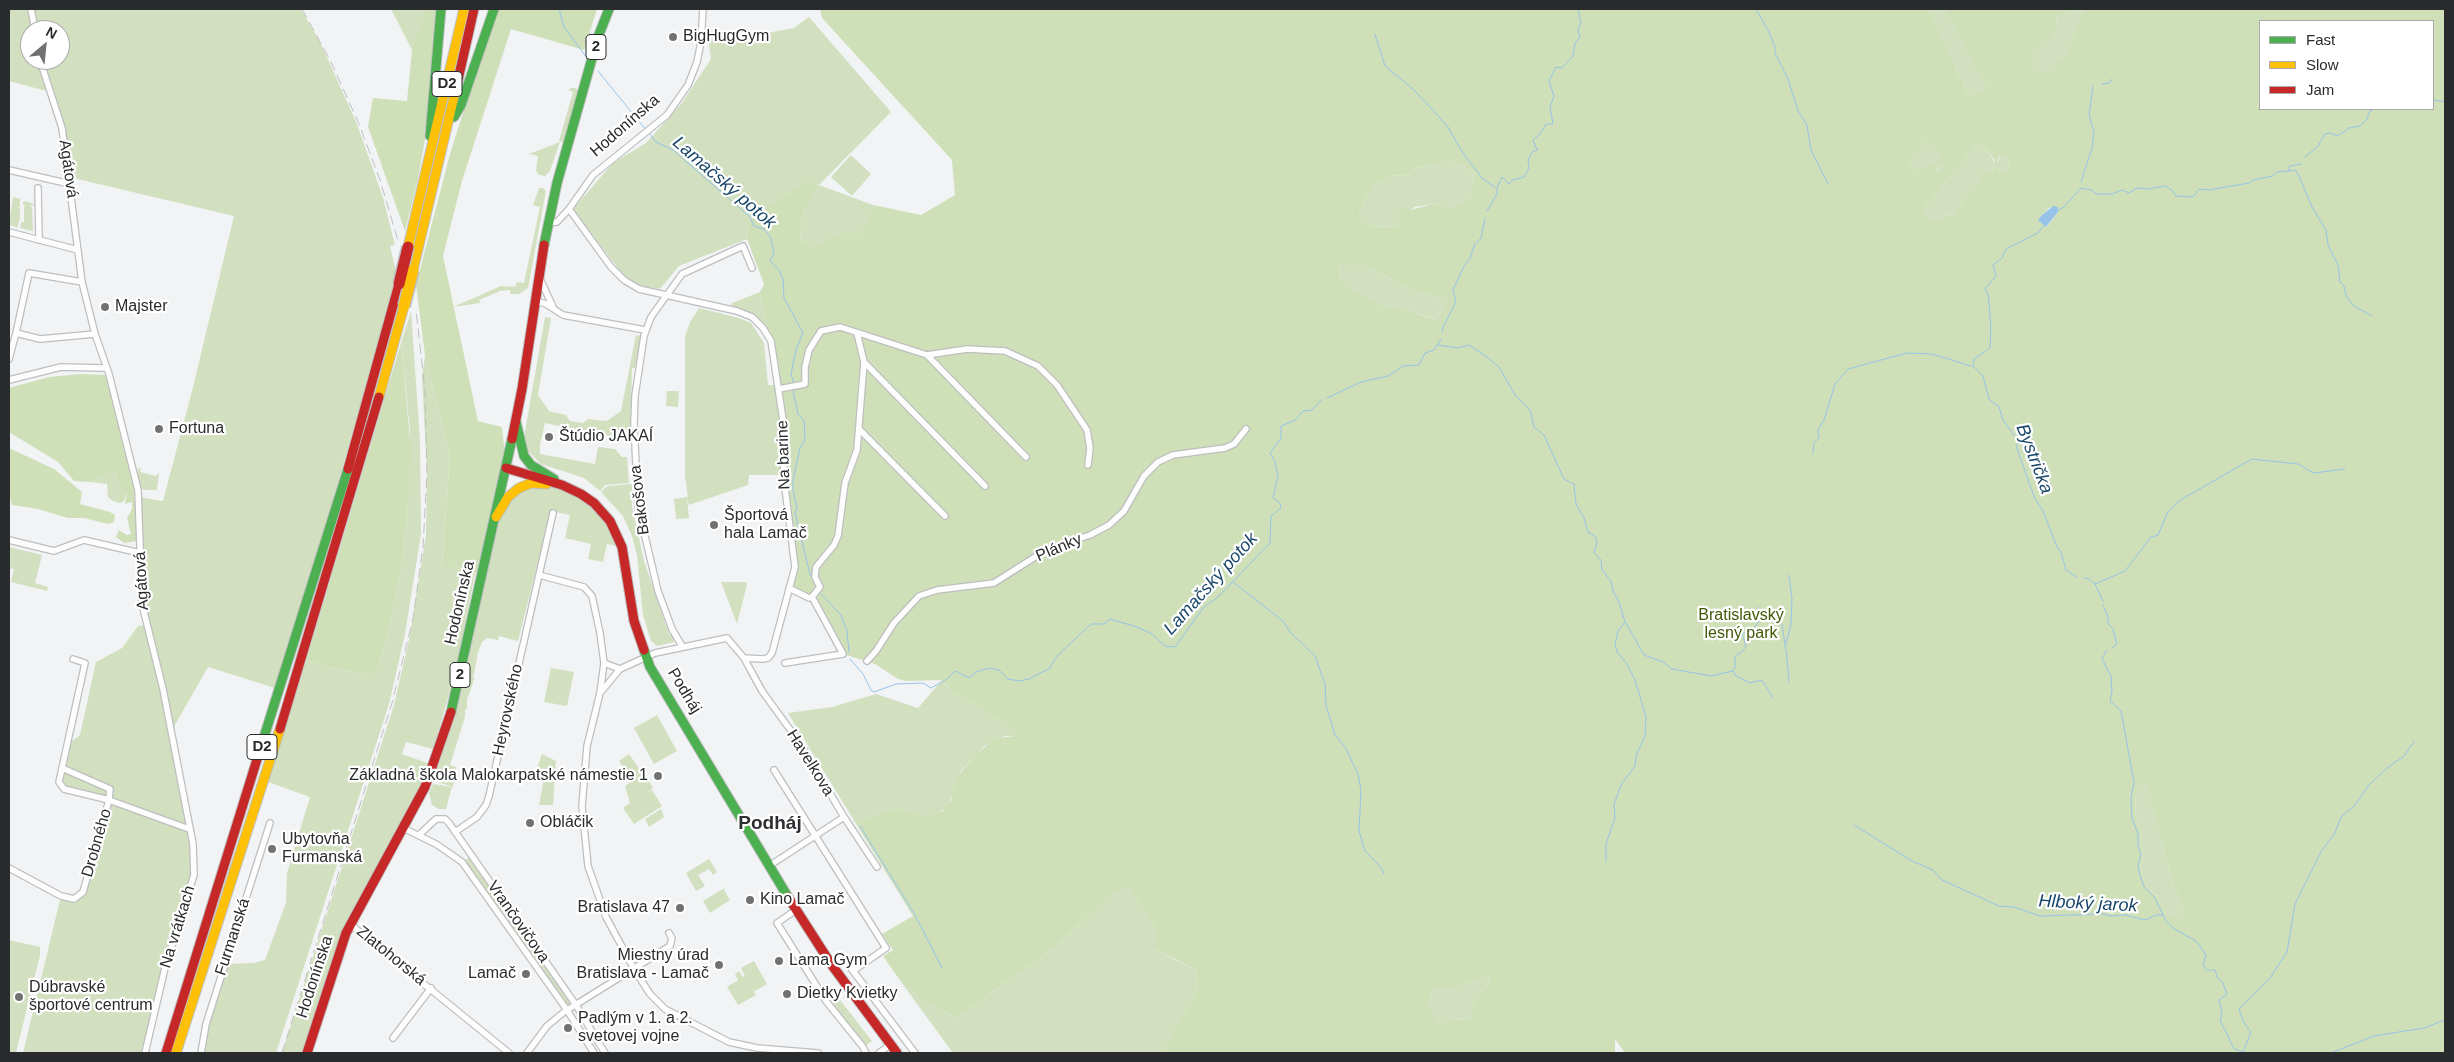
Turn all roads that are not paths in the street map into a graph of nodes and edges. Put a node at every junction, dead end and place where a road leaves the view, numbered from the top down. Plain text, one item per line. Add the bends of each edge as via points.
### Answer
1 (442, 9) edge
2 (464, 9) edge
3 (474, 9) edge
4 (494, 9) edge
5 (609, 9) edge
6 (703, 9) edge
7 (43, 70) edge
8 (448, 128) junction
9 (430, 160) junction
10 (9, 170) edge
11 (70, 184) junction
12 (38, 188) dead end
13 (569, 209) junction
14 (549, 223) junction
15 (9, 232) edge
16 (39, 240) junction
17 (78, 250) junction
18 (752, 268) dead end
19 (539, 277) junction
20 (82, 282) junction
21 (667, 295) junction
22 (535, 301) junction
23 (554, 309) junction
24 (645, 330) junction
25 (16, 333) junction
26 (857, 333) junction
27 (95, 334) junction
28 (9, 337) edge
29 (927, 354) junction
30 (9, 359) edge
31 (864, 362) junction
32 (105, 368) junction
33 (9, 380) edge
34 (779, 389) junction
35 (368, 421) junction
36 (516, 422) junction
37 (1246, 429) dead end
38 (860, 430) junction
39 (362, 442) junction
40 (1026, 456) dead end
41 (1088, 465) dead end
42 (506, 468) junction
43 (562, 485) junction
44 (985, 486) dead end
45 (553, 513) dead end
46 (945, 516) dead end
47 (495, 519) junction
48 (9, 540) edge
49 (140, 553) junction
50 (539, 575) junction
51 (789, 588) junction
52 (814, 595) junction
53 (682, 646) junction
54 (645, 656) junction
55 (744, 658) junction
56 (74, 659) dead end
57 (867, 661) dead end
58 (604, 663) junction
59 (785, 663) dead end
60 (620, 669) junction
61 (600, 693) junction
62 (62, 768) junction
63 (774, 770) dead end
64 (109, 800) junction
65 (844, 817) junction
66 (270, 823) dead end
67 (403, 828) junction
68 (189, 829) junction
69 (455, 832) junction
70 (419, 834) junction
71 (814, 837) junction
72 (769, 866) junction
73 (877, 867) dead end
74 (9, 868) edge
75 (796, 910) junction
76 (350, 924) junction
77 (669, 933) dead end
78 (831, 964) junction
79 (634, 969) junction
80 (852, 971) junction
81 (430, 988) junction
82 (576, 1005) junction
83 (568, 1010) junction
84 (393, 1038) dead end
85 (894, 1049) edge
86 (145, 1053) edge
87 (166, 1053) edge
88 (176, 1053) edge
89 (201, 1053) edge
90 (307, 1053) edge
91 (509, 1053) edge
92 (527, 1053) edge
93 (594, 1053) edge
94 (605, 1053) edge
95 (818, 1053) edge
96 (866, 1053) edge
97 (880, 1053) edge
98 (915, 1053) edge

1 - 9 main road via 430,121
2 - 9 main road, D2
3 - 8 main road, D2
4 - 8 main road via 461,105
5 - 14 main road, Hodonínska / 2 via 564,154
6 - 13 street, Hodonínska via 699,51 688,85 667,114 593,175
7 - 11 street, Agátová via 62,128
8 - 35 main road, D2, bridge via 404,306
9 - 35 main road, D2, bridge
10 - 11 street
11 - 17 street, Agátová
12 - 16 street
13 - 14 street, Hodonínska via 557,222
13 - 21 street, Na barine via 624,280 639,289
14 - 19 main road, Hodonínska / 2
15 - 16 street
16 - 17 street
17 - 20 street, Agátová
18 - 21 street, Bakošova via 743,246 682,274
19 - 22 main road, Hodonínska / 2
19 - 23 street
20 - 25 street via 29,273
20 - 27 street, Agátová
21 - 24 street, Bakošova
21 - 34 street, Na barine via 752,317 771,341
22 - 23 street
22 - 36 main road, Hodonínska / 2
23 - 24 street via 563,315
24 - 53 street, Bakošova via 635,405 638,507 658,592
25 - 27 street via 40,340
25 - 28 street
25 - 30 street
26 - 29 street
26 - 31 street
26 - 34 street via 840,327 821,331 809,350 805,384
27 - 32 street, Agátová
29 - 40 street
29 - 41 street via 967,349 1005,351 1038,366 1057,385 1087,430
31 - 38 street
31 - 44 street
32 - 33 street via 61,367
32 - 49 street, Agátová via 138,490
34 - 51 street, Na barine via 785,436 784,480 795,567
35 - 39 main road, D2
36 - 42 main road, Hodonínska / 2
36 - 43 main road via 521,451 526,459
37 - 57 street, Plánky via 1234,444 1225,448 1173,455 1158,462 1144,476 1124,511 1109,525 1090,535 1046,550 994,583 937,590 919,596 894,623
38 - 46 street
38 - 52 street via 857,450 845,483 838,536 816,567 815,577 820,587
39 - 87 main road, D2
39 - 88 main road, D2 via 303,655
42 - 43 main road, Podháj
42 - 47 main road, Hodonínska / 2
43 - 47 main road via 531,483 521,486 508,497
43 - 54 main road, Podháj via 594,503 615,528 624,557 634,621
45 - 50 street, Heyrovského
47 - 67 main road, Hodonínska / 2 via 446,729 425,787
48 - 49 street via 54,551 81,540
49 - 68 street, Agátová via 142,604 164,689
50 - 58 street via 584,587 592,596
50 - 69 street, Heyrovského via 486,805 477,817
51 - 52 street via 809,598
51 - 55 street, Na barine via 771,656
52 - 59 street via 843,654
53 - 54 street
53 - 55 street, Havelkova via 727,638
54 - 60 street
54 - 72 main road, Podháj
55 - 65 street, Havelkova
56 - 62 street via 85,663
58 - 60 street
58 - 61 street
60 - 61 street
61 - 79 street via 587,746 582,806 588,866 606,917
62 - 64 street via 110,789
62 - 64 street via 59,782 64,789
63 - 71 street
64 - 68 street
64 - 74 street, Drobného via 83,892 74,899 56,894
65 - 71 street
65 - 73 street, Havelkova
66 - 89 street, Furmanská via 206,1024
67 - 70 street, Vrančovičova
67 - 76 main road, Hodonínska / 2
68 - 86 street, Na vrátkach via 194,875 165,968
69 - 70 street, Vrančovičova via 441,818
69 - 82 street, Vrančovičova
70 - 83 street, Vrančovičova via 462,862
71 - 72 street
71 - 80 street via 886,948
72 - 75 main road, Podháj
75 - 78 main road, Podháj
75 - 96 street via 777,923 826,1001
76 - 81 street, Zlatohorská
76 - 90 main road, Hodonínska / 2
77 - 79 street via 672,938 670,946
78 - 80 street via 844,959
78 - 85 main road, Podháj
79 - 82 street
79 - 95 street via 650,994 666,1009 710,1034 757,1048
80 - 98 street
81 - 84 street, Zlatohorská
81 - 91 street, Zlatohorská
82 - 83 street
82 - 94 street, Vrančovičova
83 - 92 street via 547,1026
83 - 93 street, Vrančovičova
85 - 97 street

